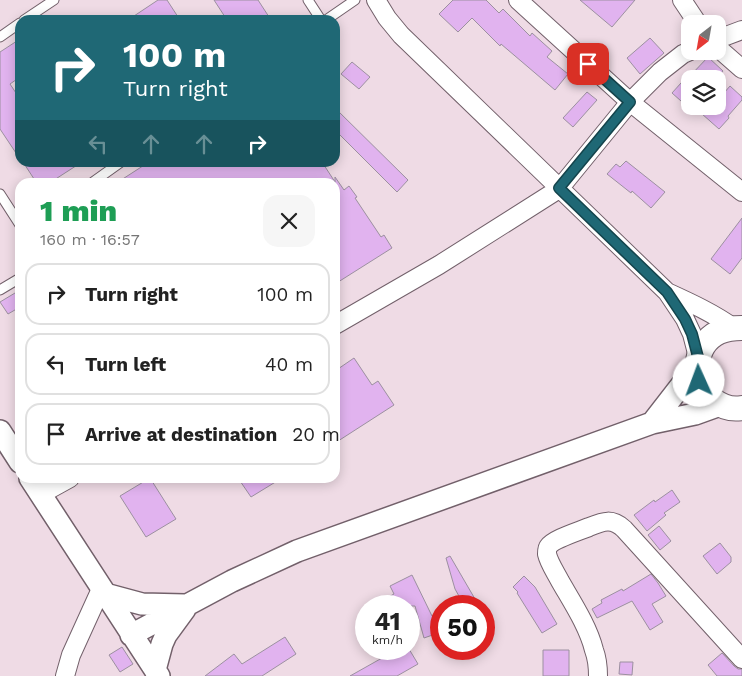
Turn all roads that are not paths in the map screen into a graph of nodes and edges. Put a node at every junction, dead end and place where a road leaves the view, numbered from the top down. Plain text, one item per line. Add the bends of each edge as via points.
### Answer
1 (54, 0) edge
2 (308, 0) edge
3 (354, 0) edge
4 (376, 0) edge
5 (518, 0) edge
6 (682, 0) edge
7 (32, 15) edge
8 (318, 15) edge
9 (333, 15) edge
10 (692, 15) edge
11 (15, 26) edge
12 (742, 30) edge
13 (0, 36) edge
14 (726, 36) edge
15 (726, 55) edge
16 (681, 56) edge
17 (742, 69) edge
18 (630, 102) junction
19 (115, 167) edge
20 (99, 178) edge
21 (559, 188) junction
22 (742, 192) edge
23 (0, 194) edge
24 (15, 217) edge
25 (15, 281) edge
26 (0, 290) edge
27 (667, 292) junction
28 (340, 322) edge
29 (738, 328) edge
30 (698, 361) junction
31 (735, 409) edge
32 (652, 423) junction
33 (0, 431) edge
34 (15, 454) edge
35 (48, 483) edge
36 (35, 486) edge
37 (102, 589) junction
38 (188, 605) junction
39 (131, 635) junction
40 (742, 659) edge
41 (157, 673) edge
42 (65, 676) edge
43 (598, 676) edge

1 - 7 lane
2 - 8 lane
3 - 9 lane
4 - 21 street via 401,34
5 - 18 street
6 - 10 street
11 - 13 lane
12 - 14 street
15 - 17 street
16 - 18 street
18 - 21 street
18 - 22 street
19 - 20 lane
21 - 27 street
21 - 28 street via 439,265
23 - 24 lane
25 - 26 lane
27 - 29 street
27 - 30 street via 692,334
29 - 30 main road via 718,332 706,343
30 - 31 main road via 699,381 707,395
30 - 32 street
31 - 32 street
32 - 38 street via 297,551
33 - 34 street
35 - 36 street
36 - 37 street
37 - 38 street via 142,604
37 - 39 street
37 - 42 street via 71,655
38 - 39 street
38 - 41 street via 166,635
39 - 41 street
40 - 43 street via 624,529 608,522 560,539 547,548 553,567 594,649

